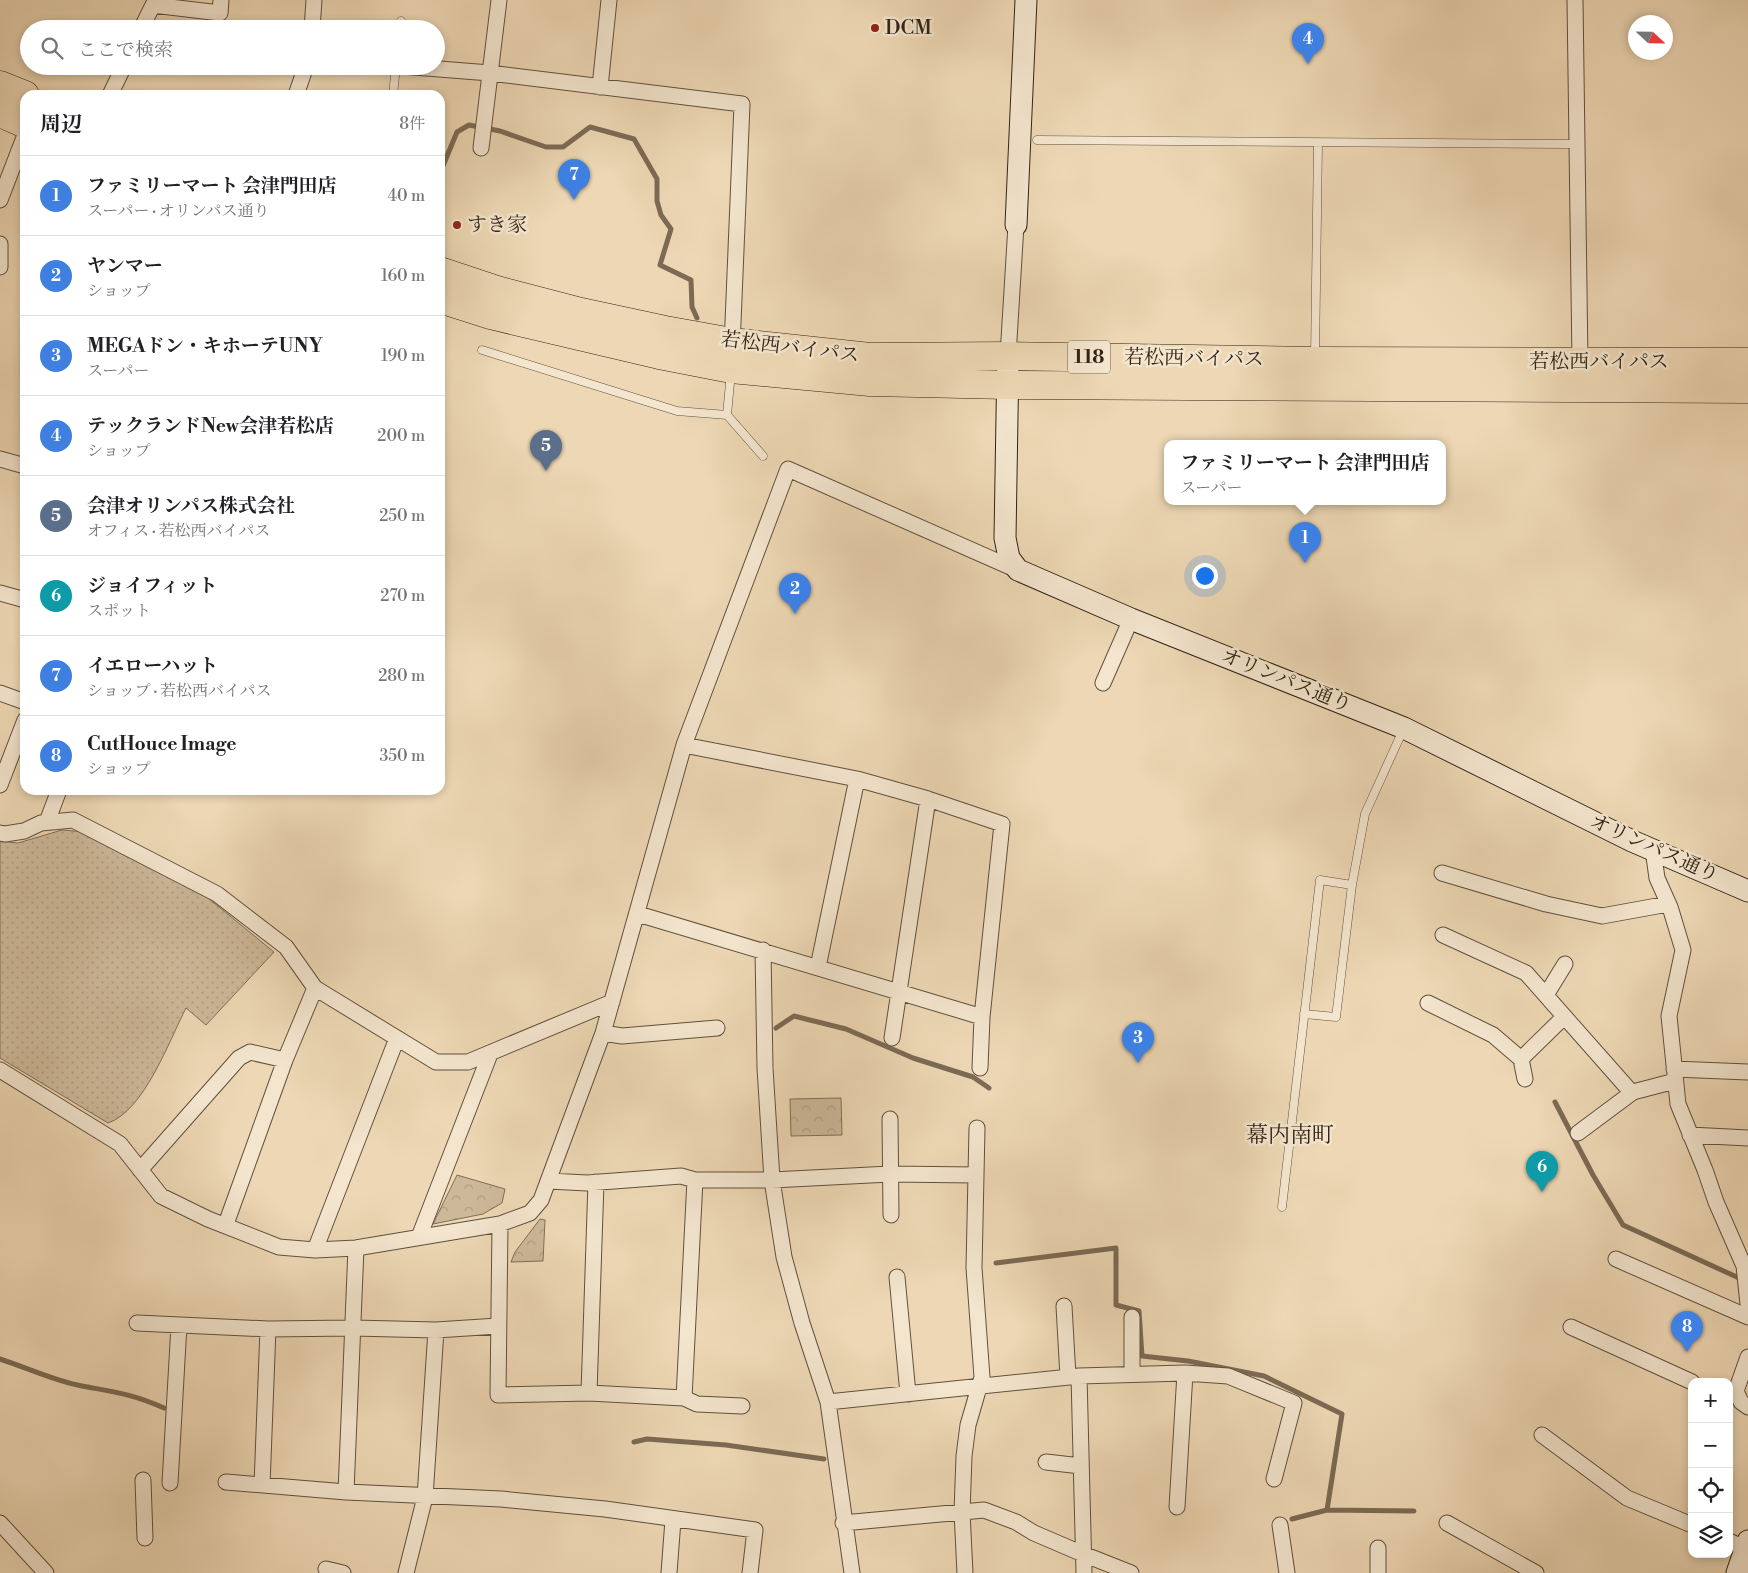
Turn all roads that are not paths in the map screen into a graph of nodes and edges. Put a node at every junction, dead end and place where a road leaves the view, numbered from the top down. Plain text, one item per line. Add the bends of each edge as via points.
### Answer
1 (221, 0) edge
2 (314, 0) edge
3 (499, 0) edge
4 (608, 0) edge
5 (1026, 0) edge
6 (1576, 0) edge
7 (146, 20) edge
8 (313, 20) edge
9 (445, 69) edge
10 (490, 73) junction
11 (120, 75) edge
12 (303, 75) edge
13 (395, 75) edge
14 (0, 85) edge
15 (600, 87) junction
16 (112, 90) edge
17 (298, 90) edge
18 (394, 90) edge
19 (20, 93) edge
20 (0, 113) edge
21 (20, 122) edge
22 (483, 135) dead end
23 (1037, 140) dead end
24 (1318, 143) junction
25 (1570, 144) dead end
26 (20, 148) edge
27 (0, 200) edge
28 (1016, 225) joint
29 (0, 244) edge
30 (0, 267) edge
31 (445, 273) edge
32 (445, 300) edge
33 (732, 342) junction
34 (482, 350) dead end
35 (1008, 356) junction
36 (1315, 362) junction
37 (1580, 362) junction
38 (1748, 362) edge
39 (731, 369) junction
40 (1008, 385) junction
41 (1748, 389) edge
42 (727, 415) junction
43 (764, 456) dead end
44 (0, 461) edge
45 (20, 465) edge
46 (1018, 570) junction
47 (0, 594) edge
48 (20, 599) edge
49 (1130, 620) junction
50 (1103, 683) dead end
51 (0, 693) edge
52 (20, 700) edge
53 (1404, 728) junction
54 (20, 733) edge
55 (684, 745) junction
56 (857, 778) junction
57 (0, 785) edge
58 (57, 795) edge
59 (928, 799) junction
60 (47, 822) junction
61 (0, 833) edge
62 (1653, 850) junction
63 (1442, 873) dead end
64 (1352, 885) junction
65 (1748, 891) edge
66 (1668, 904) junction
67 (638, 914) junction
68 (1443, 935) dead end
69 (763, 950) junction
70 (1564, 964) dead end
71 (818, 967) junction
72 (315, 988) junction
73 (898, 991) junction
74 (1546, 995) junction
75 (612, 1002) junction
76 (1428, 1003) dead end
77 (1304, 1014) junction
78 (1564, 1016) junction
79 (982, 1017) junction
80 (717, 1028) dead end
81 (603, 1033) junction
82 (397, 1038) junction
83 (892, 1038) dead end
84 (490, 1054) junction
85 (1521, 1059) junction
86 (285, 1060) junction
87 (980, 1068) dead end
88 (0, 1071) edge
89 (1748, 1072) edge
90 (1675, 1075) junction
91 (1525, 1079) dead end
92 (1632, 1093) junction
93 (890, 1119) dead end
94 (977, 1128) dead end
95 (1578, 1133) dead end
96 (1690, 1135) junction
97 (1748, 1138) edge
98 (140, 1170) junction
99 (890, 1174) junction
100 (976, 1174) junction
101 (695, 1180) junction
102 (772, 1180) junction
103 (549, 1181) junction
104 (596, 1182) junction
105 (1282, 1207) dead end
106 (890, 1215) dead end
107 (226, 1224) junction
108 (500, 1224) junction
109 (419, 1237) junction
110 (356, 1248) junction
111 (315, 1250) junction
112 (1616, 1259) dead end
113 (897, 1277) dead end
114 (1748, 1304) edge
115 (1064, 1306) dead end
116 (1132, 1317) dead end
117 (1748, 1317) edge
118 (137, 1323) dead end
119 (179, 1325) junction
120 (498, 1326) junction
121 (1571, 1327) dead end
122 (353, 1328) junction
123 (268, 1329) junction
124 (436, 1330) junction
125 (1748, 1357) edge
126 (1185, 1372) junction
127 (1132, 1374) junction
128 (1074, 1377) junction
129 (1688, 1380) edge
130 (979, 1387) junction
131 (589, 1393) junction
132 (908, 1394) junction
133 (684, 1398) junction
134 (1738, 1400) edge
135 (828, 1402) junction
136 (742, 1406) dead end
137 (1542, 1435) dead end
138 (1046, 1462) dead end
139 (1081, 1466) junction
140 (1274, 1479) dead end
141 (144, 1480) dead end
142 (226, 1482) dead end
143 (170, 1483) dead end
144 (262, 1485) junction
145 (346, 1492) junction
146 (425, 1496) junction
147 (1177, 1507) dead end
148 (962, 1512) junction
149 (673, 1520) junction
150 (0, 1523) edge
151 (843, 1523) junction
152 (1447, 1523) dead end
153 (1688, 1523) edge
154 (1280, 1525) dead end
155 (145, 1538) dead end
156 (1741, 1543) edge
157 (1378, 1548) dead end
158 (1083, 1554) junction
159 (326, 1569) dead end
160 (46, 1573) edge
161 (343, 1573) edge
162 (406, 1573) edge
163 (668, 1573) edge
164 (750, 1573) edge
165 (852, 1573) edge
166 (965, 1573) edge
167 (1084, 1573) edge
168 (1131, 1573) edge
169 (1287, 1573) edge
170 (1378, 1573) edge
171 (1536, 1573) edge
172 (1737, 1573) edge

1 - 7 street via 220,13 153,5
2 - 8 street
3 - 10 street
4 - 15 street
5 - 28 street
6 - 37 street
9 - 10 street
10 - 15 street
10 - 22 street
11 - 16 street
12 - 17 street
13 - 18 lane
14 - 19 highway
15 - 33 street via 742,104
20 - 21 highway
23 - 24 lane
24 - 25 lane
24 - 36 lane
26 - 27 street
28 - 35 street
29 - 30 street
31 - 33 highway, 若松西バイパス / 118 via 581,312
32 - 39 highway, 若松西バイパス / 118 via 518,322
33 - 35 highway, 若松西バイパス / 118 via 870,357
33 - 39 street
34 - 42 lane via 677,411
35 - 36 highway, 若松西バイパス / 118
35 - 40 street
36 - 37 highway, 若松西バイパス / 118
37 - 38 highway, 若松西バイパス / 118
39 - 40 highway, 若松西バイパス / 118 via 870,382
39 - 42 lane
40 - 41 highway, 若松西バイパス / 118
40 - 46 street via 1005,538 1009,558
42 - 43 lane
44 - 45 street
46 - 49 street, オリンパス通り
46 - 55 street via 788,469
47 - 48 street
49 - 50 street
49 - 53 street, オリンパス通り
51 - 52 street
53 - 62 street, オリンパス通り
53 - 64 lane via 1365,814
54 - 57 street
55 - 56 street
55 - 67 street
56 - 59 street
56 - 71 street
58 - 60 street
59 - 73 street
59 - 79 street via 1002,824
60 - 61 street via 24,831
60 - 72 street via 73,820 218,894 286,947
62 - 65 street, オリンパス通り
62 - 66 street via 1657,878
63 - 66 street via 1536,901 1602,916
64 - 77 lane via 1336,1017
64 - 77 lane via 1320,880
66 - 90 street via 1683,950 1669,1016
67 - 69 street
67 - 75 street
68 - 74 street via 1526,973
69 - 71 street
69 - 102 street via 765,1068
70 - 74 street
71 - 73 street
72 - 82 street
72 - 86 street
73 - 79 street
73 - 83 street
74 - 78 street
75 - 81 street
75 - 84 street
76 - 85 street via 1493,1035
77 - 105 lane
78 - 85 street
78 - 92 street
79 - 87 street
80 - 81 street via 622,1036
81 - 103 street
82 - 84 street via 436,1062 468,1062
82 - 111 street
84 - 109 street
85 - 91 street
86 - 98 street via 250,1052 239,1058
86 - 107 street
88 - 98 street via 120,1144
89 - 90 street
90 - 92 street
90 - 96 street via 1678,1104
92 - 95 street
93 - 99 street
94 - 100 street
96 - 97 street
96 - 114 street via 1744,1266
98 - 107 street via 161,1196 208,1219
99 - 100 street
99 - 102 street
99 - 106 street
100 - 130 street via 974,1268 982,1377
101 - 102 street
101 - 104 street via 681,1176
101 - 133 street
102 - 135 street via 784,1257
103 - 104 street
103 - 108 street via 541,1200 530,1213
104 - 131 street
107 - 111 street via 279,1247
108 - 109 street
108 - 120 street
109 - 110 street
110 - 111 street
110 - 122 street
112 - 117 street
113 - 132 street
115 - 128 street
116 - 127 street
118 - 119 street
119 - 123 street
119 - 143 street
120 - 124 street
120 - 131 street via 498,1395
121 - 129 street
122 - 123 street
122 - 124 street
122 - 145 street
123 - 144 street
124 - 146 street
125 - 134 street via 1736,1387
126 - 127 street
126 - 140 street via 1228,1376 1294,1403
126 - 147 street
127 - 128 street
128 - 130 street
128 - 139 street
130 - 132 street
130 - 148 street via 968,1425
131 - 133 street
132 - 135 street
133 - 136 street via 697,1404
135 - 151 street
137 - 153 street via 1627,1498
138 - 139 street
139 - 158 street
141 - 155 street
142 - 144 street
144 - 145 street
145 - 146 street
146 - 149 street via 605,1509
146 - 162 street
148 - 151 street
148 - 158 street via 984,1510
148 - 166 street
149 - 163 street
149 - 164 street via 755,1530
150 - 160 street
151 - 165 street
152 - 171 street
154 - 169 street
156 - 172 street
157 - 170 street
158 - 167 street
158 - 168 street
159 - 161 street

